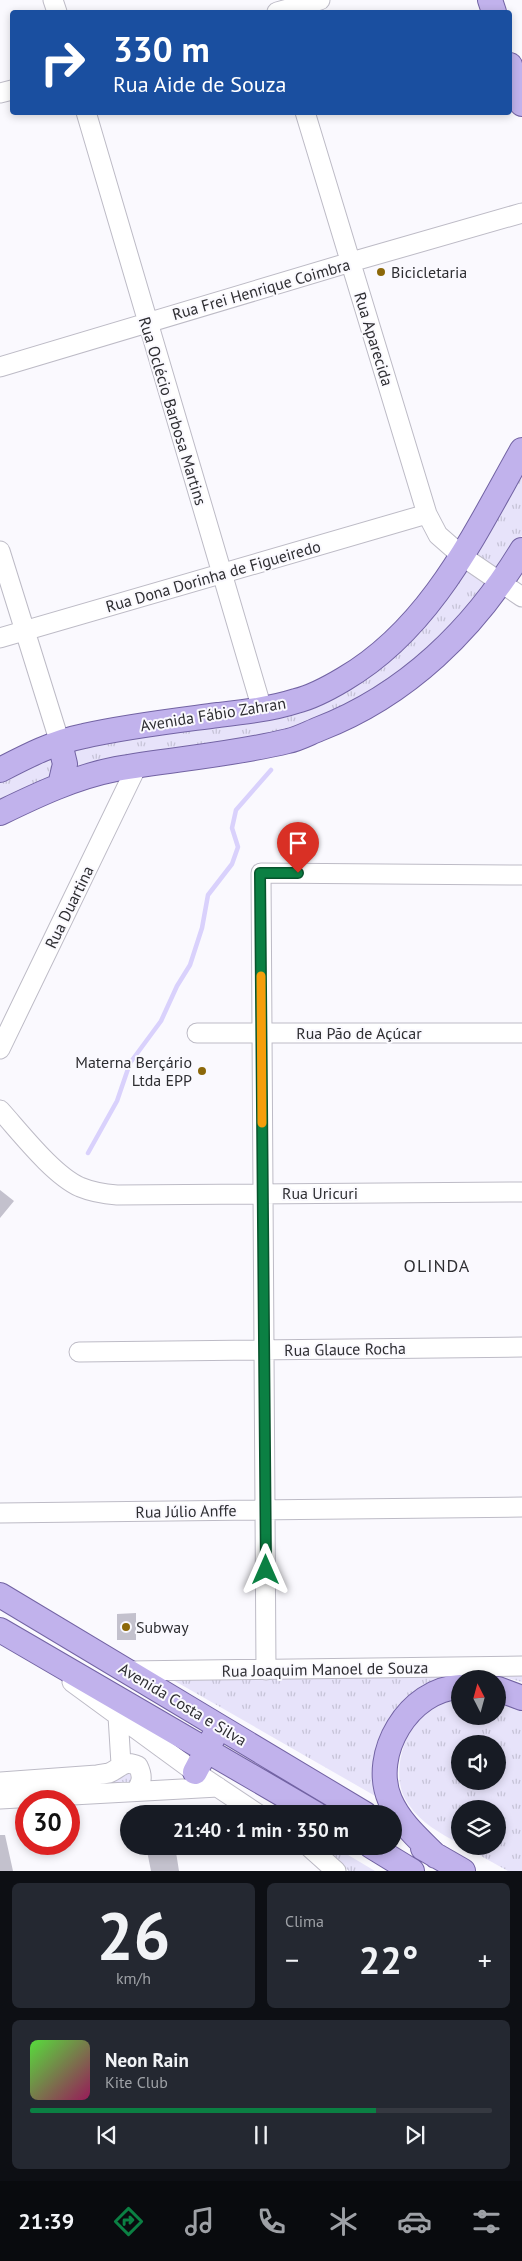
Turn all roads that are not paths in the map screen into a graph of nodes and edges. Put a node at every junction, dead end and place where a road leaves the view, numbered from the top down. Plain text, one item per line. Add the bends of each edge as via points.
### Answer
1 (320, 0) edge
2 (283, 10) edge
3 (512, 72) edge
4 (522, 104) edge
5 (87, 115) edge
6 (306, 115) edge
7 (522, 213) edge
8 (351, 262) junction
9 (147, 322) junction
10 (0, 367) edge
11 (522, 450) edge
12 (427, 514) junction
13 (522, 550) edge
14 (0, 551) edge
15 (462, 556) junction
16 (222, 573) junction
17 (502, 583) junction
18 (522, 597) edge
19 (26, 630) junction
20 (0, 638) edge
21 (262, 709) junction
22 (60, 743) junction
23 (137, 766) junction
24 (0, 770) edge
25 (60, 786) junction
26 (0, 813) edge
27 (522, 875) edge
28 (522, 1032) edge
29 (197, 1033) dead end
30 (262, 1033) junction
31 (0, 1049) edge
32 (0, 1110) edge
33 (522, 1192) edge
34 (263, 1194) junction
35 (522, 1347) edge
36 (264, 1351) junction
37 (79, 1352) dead end
38 (522, 1508) edge
39 (265, 1510) junction
40 (0, 1513) edge
41 (0, 1595) edge
42 (0, 1630) edge
43 (46, 1657) junction
44 (522, 1666) edge
45 (266, 1670) junction
46 (128, 1671) junction
47 (451, 1688) edge
48 (506, 1692) edge
49 (522, 1698) edge
50 (118, 1716) junction
51 (218, 1725) junction
52 (208, 1750) junction
53 (121, 1764) junction
54 (188, 1780) junction
55 (0, 1782) edge
56 (136, 1791) junction
57 (0, 1799) edge
58 (245, 1805) edge
59 (301, 1805) edge
60 (350, 1805) edge
61 (402, 1836) edge
62 (312, 1855) edge
63 (318, 1855) edge
64 (386, 1855) edge
65 (436, 1856) junction
66 (314, 1871) edge
67 (336, 1871) edge
68 (412, 1871) edge
69 (463, 1871) edge

1 - 2 street
3 - 4 main road
5 - 9 street, Rua Oclécio Barbosa Martins
6 - 8 street, Rua Aparecida
7 - 8 street, Rua Frei Henrique Coimbra
8 - 9 street, Rua Frei Henrique Coimbra
8 - 12 street, Rua Aparecida
9 - 10 street, Rua Frei Henrique Coimbra
9 - 16 street, Rua Oclécio Barbosa Martins
11 - 15 main road, Avenida Fábio Zahran
12 - 15 street, Rua Aparecida via 438,535
12 - 16 street, Rua Dona Dorinha de Figueiredo
13 - 17 main road
14 - 19 street
15 - 17 street, Rua Aparecida
15 - 21 main road, Avenida Fábio Zahran via 409,628 370,664 323,691
16 - 19 street, Rua Dona Dorinha de Figueiredo
16 - 21 street, Rua Oclécio Barbosa Martins
17 - 18 street, Rua Aparecida
17 - 23 main road via 438,655 377,702 348,718 290,741 228,754
19 - 20 street, Rua Dona Dorinha de Figueiredo
19 - 22 street
21 - 22 main road, Avenida Fábio Zahran via 138,726
22 - 24 main road, Avenida Fábio Zahran
22 - 25 main road via 65,764
23 - 25 main road via 114,769
23 - 31 street, Rua Duartina
25 - 26 main road
27 - 30 street via 260,873
28 - 30 street, Rua Pão de Açúcar
29 - 30 street, Rua Pão de Açúcar
30 - 34 street
32 - 34 street, Rua Uricuri via 48,1163 78,1186 97,1193
33 - 34 street, Rua Uricuri
34 - 36 street
35 - 36 street, Rua Glauce Rocha
36 - 37 street, Rua Glauce Rocha
36 - 39 street
38 - 39 street, Rua Júlio Anffe
39 - 40 street, Rua Júlio Anffe
39 - 45 street
41 - 46 main road, Avenida Costa e Silva
42 - 43 main road, Avenida Costa e Silva
43 - 50 street via 76,1686
43 - 52 main road, Avenida Costa e Silva
44 - 45 street, Rua Joaquim Manoel de Souza
45 - 46 street, Rua Joaquim Manoel de Souza
46 - 51 main road, Avenida Costa e Silva
47 - 65 main road via 421,1700 401,1721 389,1746 385,1777 389,1798 400,1820
48 - 49 main road
50 - 53 street
50 - 54 street
51 - 52 main road
51 - 60 main road, Avenida Costa e Silva
52 - 54 main road
52 - 59 main road, Avenida Costa e Silva
53 - 55 street via 110,1773 97,1775
53 - 56 street via 138,1766 142,1774
54 - 56 street
54 - 58 street via 218,1787
56 - 57 street
61 - 65 main road
62 - 66 street
63 - 67 street
64 - 68 main road
65 - 69 main road

